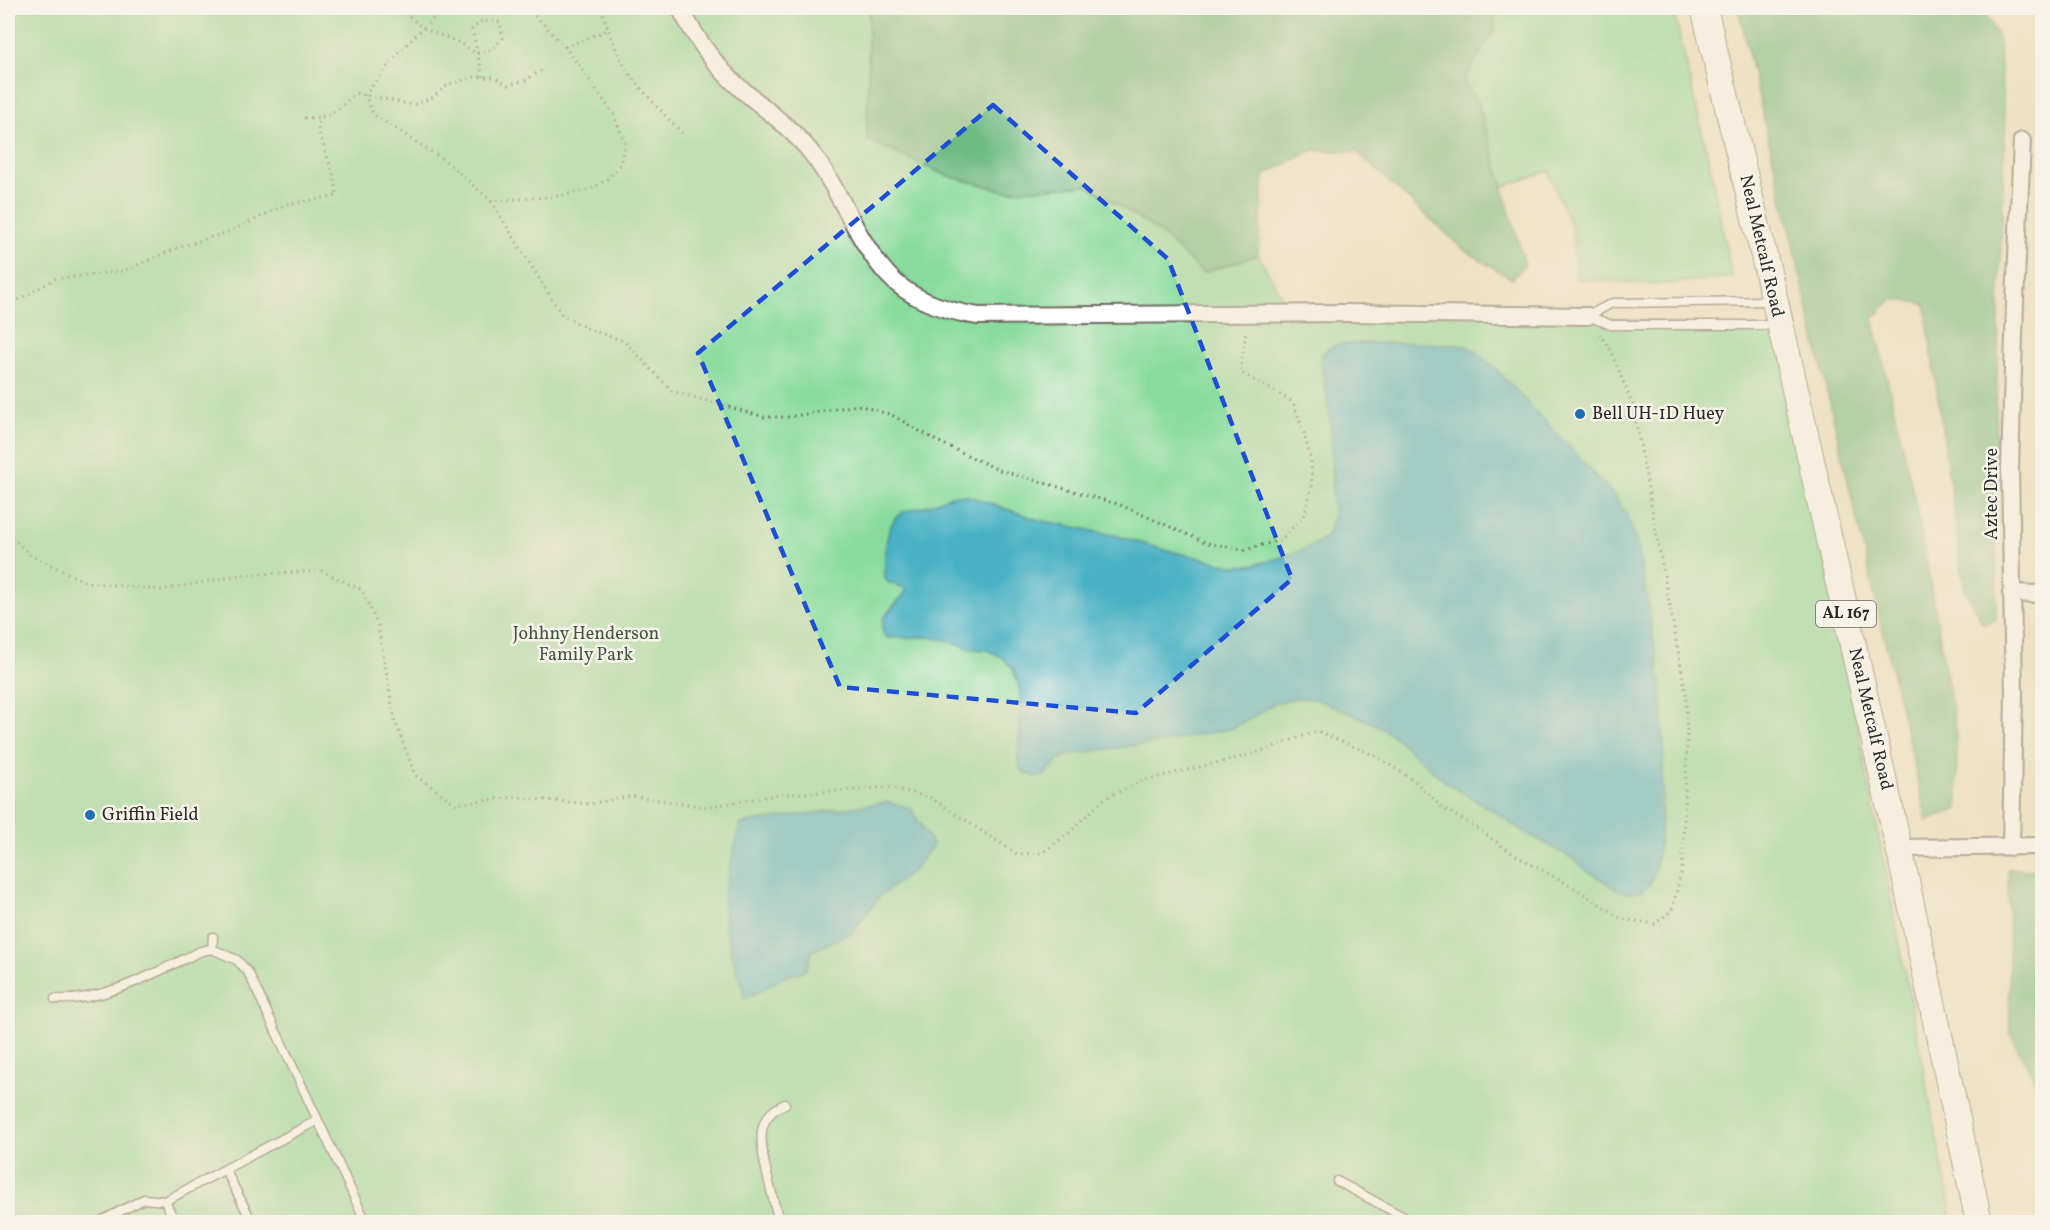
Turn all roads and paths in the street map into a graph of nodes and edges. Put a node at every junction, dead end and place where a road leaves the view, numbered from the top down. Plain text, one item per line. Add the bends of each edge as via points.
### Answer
1 (417, 8) edge
2 (446, 8) edge
3 (528, 8) edge
4 (601, 8) edge
5 (680, 8) edge
6 (1704, 8) edge
7 (423, 28) junction
8 (608, 30) junction
9 (565, 47) junction
10 (477, 54) junction
11 (542, 70) dead end
12 (483, 76) junction
13 (365, 95) junction
14 (304, 118) dead end
15 (319, 118) junction
16 (683, 134) dead end
17 (2022, 141) dead end
18 (491, 201) junction
19 (8, 306) edge
20 (1777, 313) junction
21 (1248, 314) junction
22 (1588, 316) junction
23 (8, 532) edge
24 (2012, 593) junction
25 (2043, 594) edge
26 (2011, 846) junction
27 (2043, 846) edge
28 (1899, 848) junction
29 (213, 937) dead end
30 (212, 949) junction
31 (55, 999) dead end
32 (785, 1104) dead end
33 (318, 1120) junction
34 (225, 1169) junction
35 (1337, 1181) dead end
36 (165, 1201) junction
37 (99, 1222) edge
38 (175, 1222) edge
39 (252, 1222) edge
40 (366, 1222) edge
41 (779, 1222) edge
42 (1413, 1222) edge
43 (1980, 1222) edge

1 - 7 path via 410,16
2 - 7 path
3 - 9 path
4 - 8 path
5 - 21 street via 711,57 815,157 865,244 889,275 922,299 978,316
6 - 20 main road, Neal Metcalf Road / AL 167
7 - 10 path
7 - 13 path
8 - 9 path
8 - 16 path via 628,71
9 - 18 path via 614,115 625,143 620,165 609,178 591,189 561,196
10 - 10 path via 491,50 503,38 500,22 482,21 472,29
10 - 12 path
11 - 12 path via 508,85 494,76
12 - 13 path via 449,84 414,105
13 - 15 path via 355,93 336,111
13 - 18 path via 373,114 447,162
14 - 15 path
15 - 19 path via 318,130 337,196 287,204 231,231 123,271 55,279
17 - 24 street, Aztec Drive via 2010,466
18 - 21 path via 562,315 590,330 624,341 672,391 764,417 789,417 858,405 892,415 999,470 1118,504 1207,543 1245,550 1280,540 1304,517 1312,488 1311,460 1293,402 1240,372
20 - 22 lane via 1611,325
20 - 22 lane via 1612,303
20 - 28 main road, Neal Metcalf Road / AL 167
21 - 22 street
22 - 23 path via 1611,351 1633,406 1686,694 1682,870 1672,910 1655,924 1622,919 1444,809 1416,782 1376,756 1317,731 1250,755 1141,781 1104,799 1042,853 1017,854 931,798 891,787 777,795 707,807 632,796 589,804 514,797 456,804 416,775 395,721 378,626 362,590 322,571 241,575 161,590 86,582 30,555
24 - 25 street
24 - 26 street, Aztec Drive
26 - 27 street
26 - 28 street
28 - 43 main road, Neal Metcalf Road / AL 167
29 - 30 lane
30 - 31 lane via 101,994
30 - 33 lane via 237,960 248,972
32 - 41 lane via 775,1108 762,1132
33 - 34 lane
33 - 40 lane
34 - 36 lane
34 - 39 lane
35 - 42 lane
36 - 37 lane via 144,1199
36 - 38 lane

